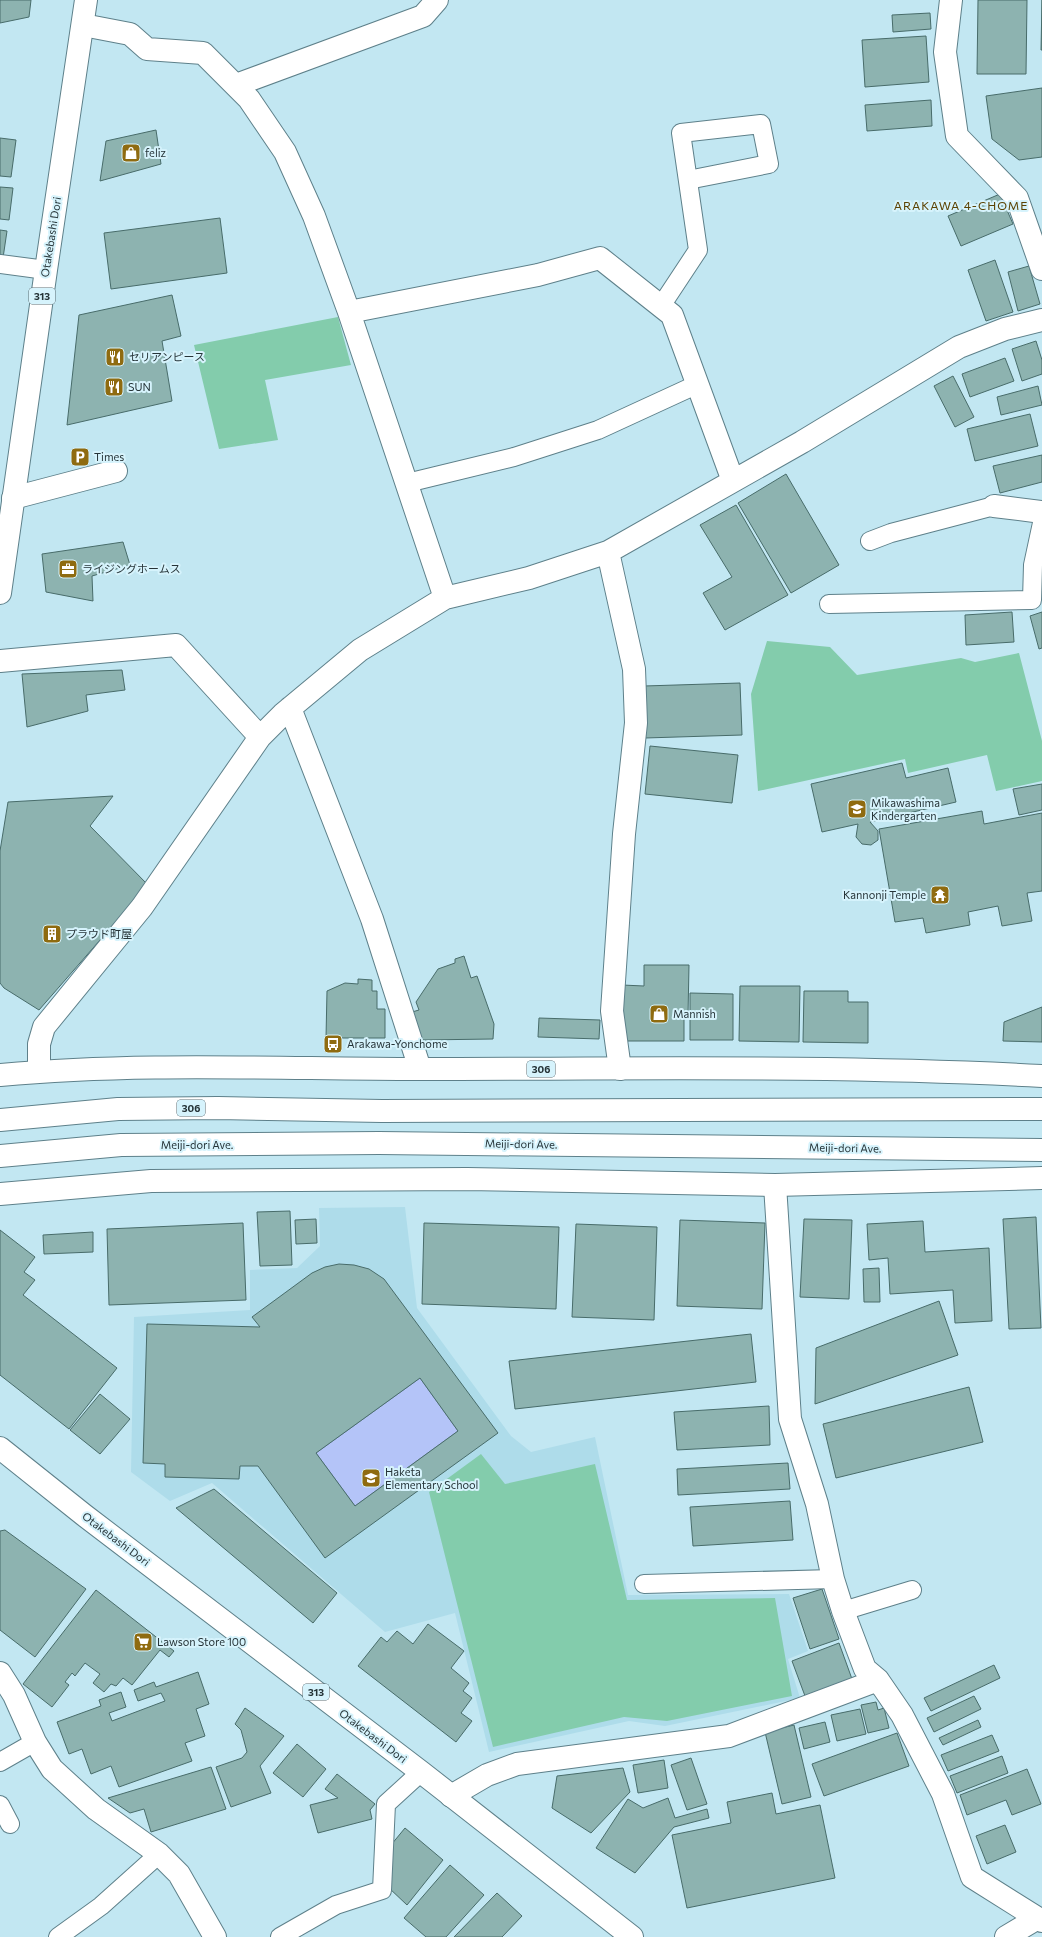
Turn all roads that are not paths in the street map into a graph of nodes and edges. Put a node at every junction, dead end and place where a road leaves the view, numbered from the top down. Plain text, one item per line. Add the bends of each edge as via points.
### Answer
1 (86, 0) edge
2 (437, 0) edge
3 (951, 0) edge
4 (83, 25) junction
5 (236, 85) junction
6 (688, 180) junction
7 (0, 264) edge
8 (1042, 269) edge
9 (46, 270) junction
10 (661, 306) junction
11 (349, 312) junction
12 (1042, 320) edge
13 (698, 384) junction
14 (116, 471) dead end
15 (733, 481) junction
16 (407, 483) junction
17 (13, 498) junction
18 (994, 506) joint
19 (1042, 512) edge
20 (1042, 523) edge
21 (870, 541) dead end
22 (608, 552) junction
23 (0, 589) edge
24 (445, 598) junction
25 (829, 604) dead end
26 (0, 661) edge
27 (290, 708) junction
28 (260, 737) junction
29 (620, 1068) junction
30 (420, 1069) junction
31 (40, 1072) junction
32 (0, 1075) edge
33 (1042, 1076) edge
34 (1042, 1109) edge
35 (0, 1120) edge
36 (1042, 1150) edge
37 (0, 1156) edge
38 (1042, 1178) edge
39 (775, 1185) junction
40 (0, 1194) edge
41 (0, 1448) edge
42 (833, 1579) junction
43 (644, 1584) dead end
44 (912, 1590) dead end
45 (843, 1611) junction
46 (878, 1680) junction
47 (4, 1687) edge
48 (35, 1742) junction
49 (0, 1762) edge
50 (421, 1772) junction
51 (451, 1796) junction
52 (0, 1805) edge
53 (10, 1824) dead end
54 (159, 1854) junction
55 (1039, 1920) edge
56 (58, 1937) edge
57 (215, 1937) edge
58 (280, 1937) edge
59 (632, 1937) edge
60 (1006, 1937) edge

1 - 4 street, Otakebashi Dori / 313
2 - 5 street via 423,16
3 - 8 street via 945,52 957,136 1017,198
4 - 5 street via 130,34 147,49 203,53
4 - 9 street, Otakebashi Dori / 313
5 - 11 street via 249,99 286,152 314,216
6 - 6 lane via 681,133 761,124 769,164
6 - 10 lane via 698,250
7 - 9 lane
9 - 17 street, Otakebashi Dori / 313
10 - 11 street via 600,258 538,275
10 - 13 street via 672,315
11 - 16 street
12 - 15 street via 1005,329 959,347
13 - 15 street
13 - 16 lane via 598,430 514,457
14 - 17 street
15 - 22 street
16 - 24 street
17 - 23 street, Otakebashi Dori / 313
18 - 19 street
18 - 21 lane
20 - 25 lane via 1033,566 1032,600
22 - 24 street via 529,578
22 - 29 street via 634,669 636,723 624,834 612,1010
24 - 27 street via 360,650
26 - 28 street via 176,645
27 - 28 street
27 - 30 street via 372,919
28 - 31 street via 142,907 44,1027 39,1044
29 - 30 street, 306
29 - 33 street, 306 via 830,1069
30 - 31 street, 306 via 160,1068
31 - 32 street, 306
34 - 35 street, 306 via 118,1109
36 - 37 street, Meiji-dori Ave. via 379,1143 121,1145
38 - 39 street
39 - 40 street via 467,1179 159,1181
39 - 42 street via 790,1418 817,1504
41 - 50 street, Otakebashi Dori / 313
42 - 43 lane
42 - 45 street
44 - 45 lane
45 - 46 street via 865,1669
46 - 51 street via 729,1736 517,1764 487,1775
46 - 55 street via 902,1715 943,1794 972,1877
47 - 48 street
48 - 49 lane
48 - 54 street via 52,1769 96,1809
50 - 51 street, Otakebashi Dori / 313
50 - 58 lane via 386,1804 382,1890 336,1905
51 - 59 street, Otakebashi Dori / 313
52 - 53 lane
54 - 56 lane via 101,1906
54 - 57 street via 179,1874
55 - 60 street

